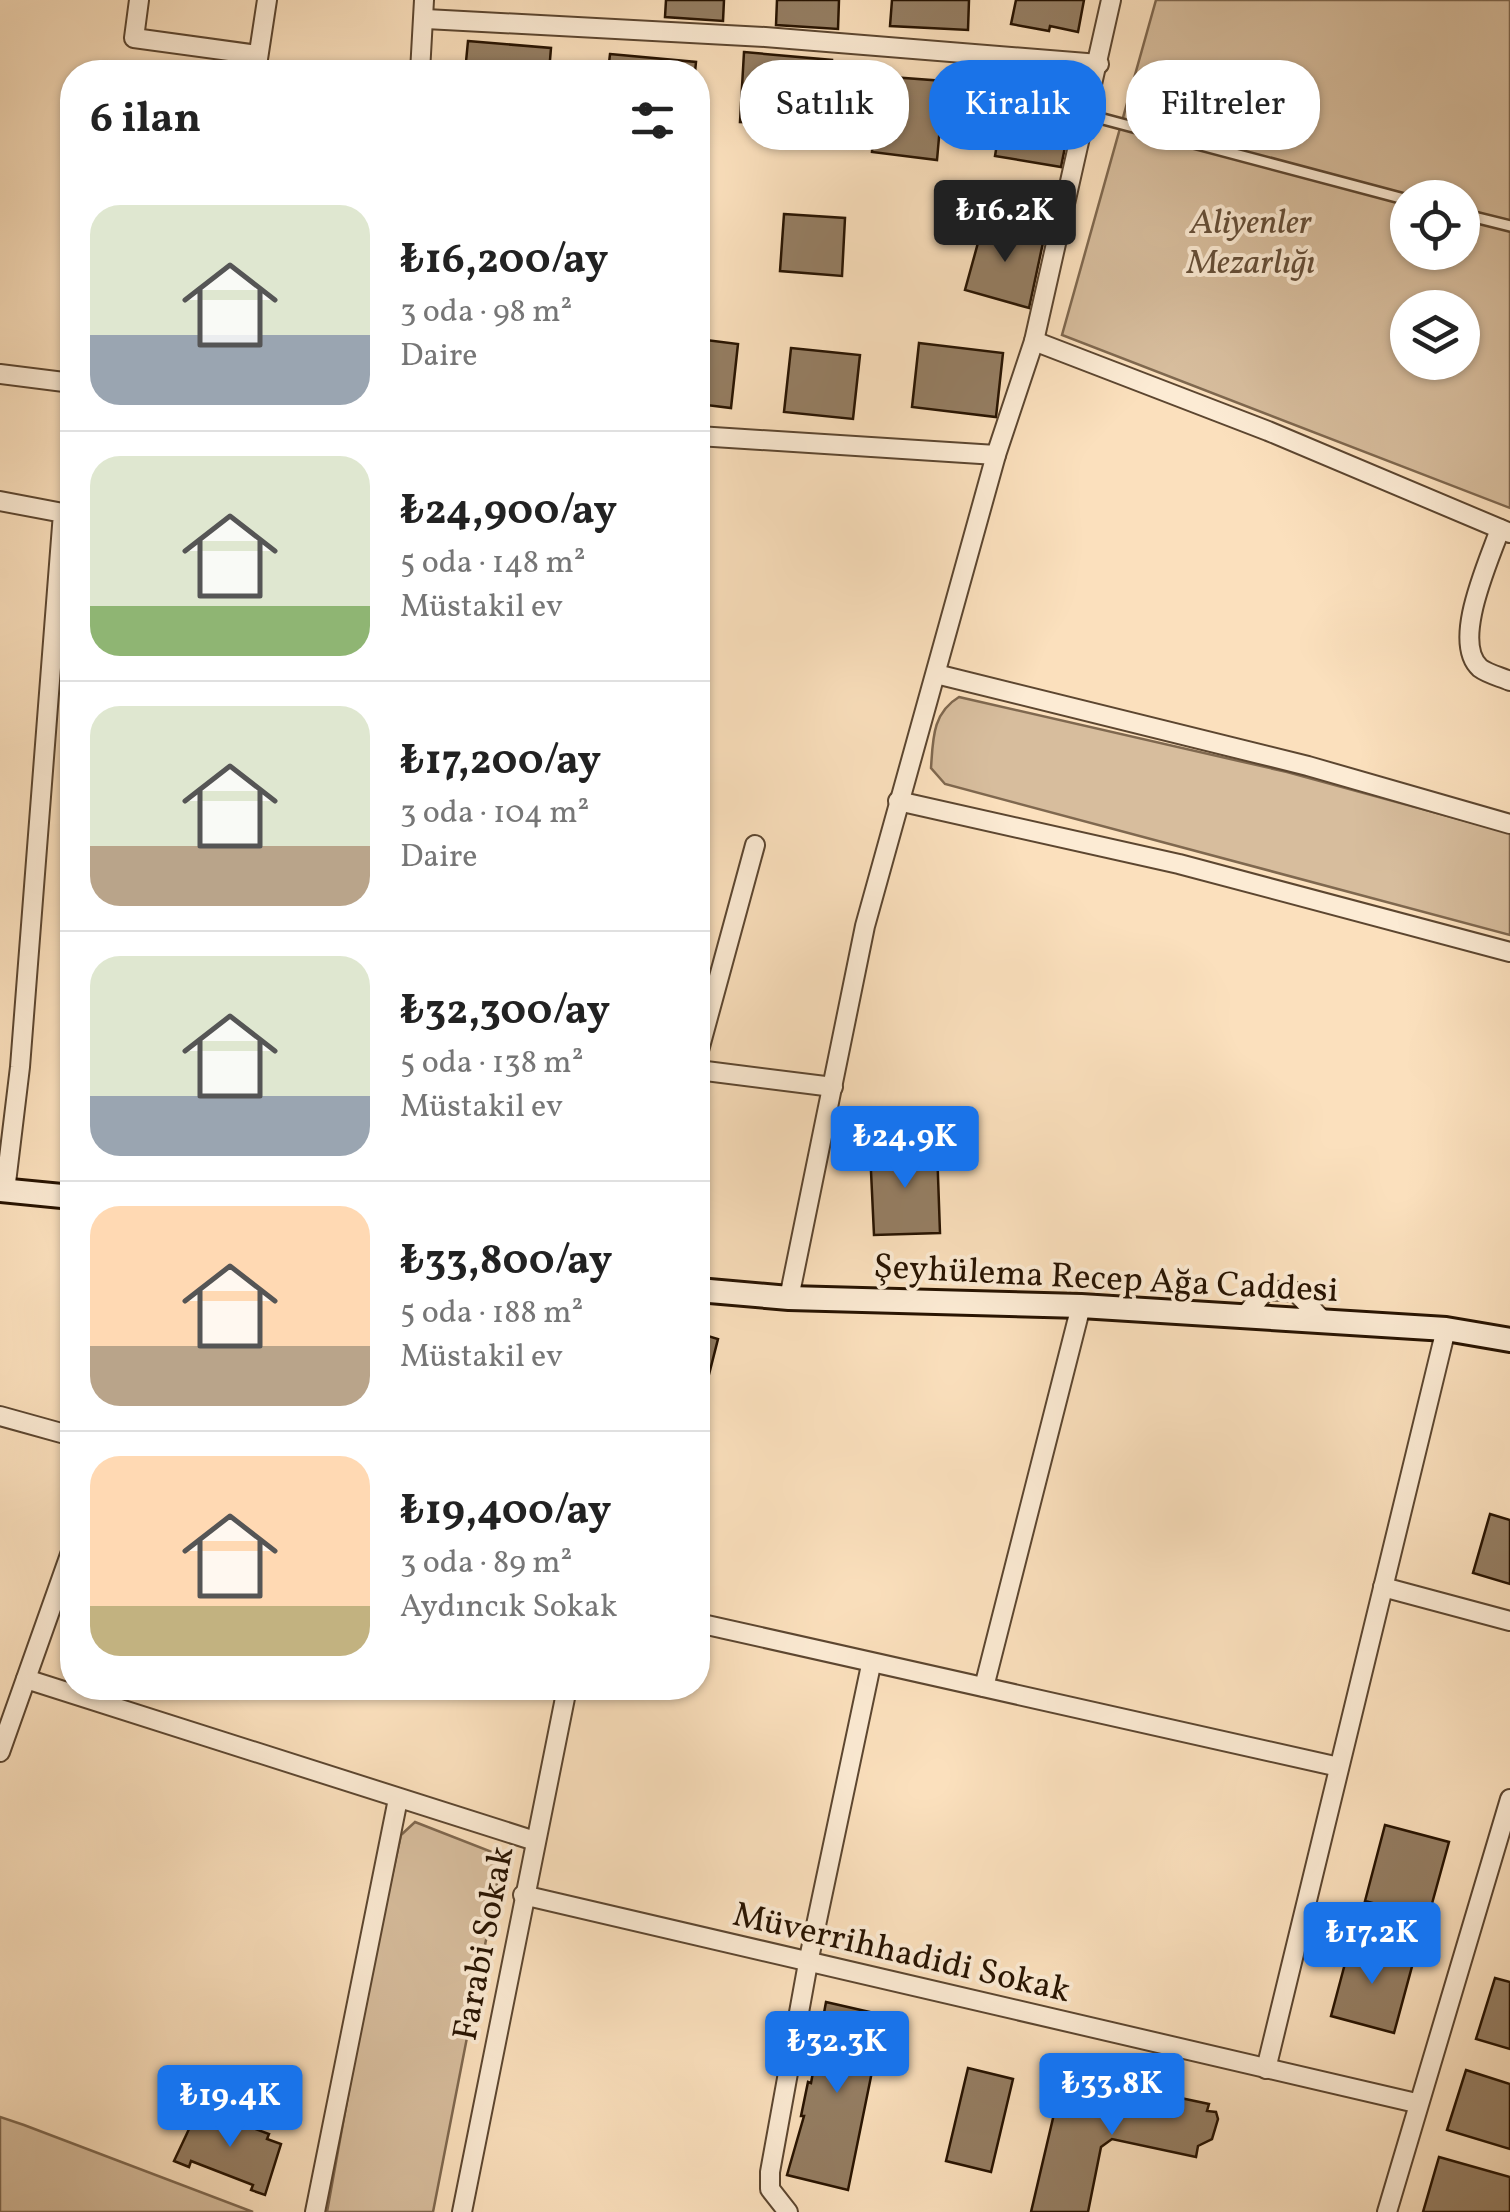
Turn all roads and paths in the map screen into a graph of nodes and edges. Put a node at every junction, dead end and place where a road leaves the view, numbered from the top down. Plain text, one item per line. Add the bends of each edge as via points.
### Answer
1 (139, 0) edge
2 (266, 0) edge
3 (1111, 0) edge
4 (425, 9) edge
5 (238, 60) edge
6 (258, 60) edge
7 (421, 60) edge
8 (1050, 60) edge
9 (1101, 60) edge
10 (1106, 120) edge
11 (1080, 150) edge
12 (1390, 195) edge
13 (1480, 218) edge
14 (1510, 226) edge
15 (1034, 341) junction
16 (0, 374) edge
17 (60, 382) edge
18 (710, 437) edge
19 (996, 455) junction
20 (0, 501) edge
21 (60, 512) edge
22 (1505, 531) edge
23 (60, 552) edge
24 (936, 674) junction
25 (1510, 680) edge
26 (898, 801) junction
27 (1510, 824) edge
28 (754, 845) dead end
29 (1510, 952) edge
30 (710, 1009) edge
31 (710, 1072) edge
32 (832, 1087) junction
33 (2, 1190) edge
34 (60, 1196) edge
35 (710, 1291) edge
36 (789, 1298) junction
37 (1081, 1306) junction
38 (1446, 1329) junction
39 (1510, 1340) edge
40 (0, 1416) edge
41 (60, 1433) edge
42 (60, 1583) edge
43 (1383, 1586) junction
44 (1510, 1620) edge
45 (710, 1626) edge
46 (870, 1665) junction
47 (26, 1680) junction
48 (984, 1687) junction
49 (60, 1691) edge
50 (89, 1700) edge
51 (564, 1700) edge
52 (0, 1752) edge
53 (1340, 1768) junction
54 (398, 1798) junction
55 (1510, 1799) edge
56 (535, 1841) junction
57 (1502, 1856) edge
58 (524, 1895) junction
59 (808, 1963) junction
60 (1266, 2069) junction
61 (1416, 2104) junction
62 (315, 2212) edge
63 (462, 2212) edge
64 (788, 2212) edge
65 (1386, 2212) edge

1 - 5 street via 134,38
2 - 6 street
3 - 9 street
4 - 7 street
4 - 8 street
10 - 12 lane
11 - 15 street
13 - 14 lane
15 - 19 street
15 - 22 street
16 - 17 street
18 - 19 street
19 - 24 street
20 - 21 street
22 - 25 street via 1467,632 1482,670
23 - 33 street via 20,1068
24 - 26 street
24 - 27 street via 1308,766
26 - 29 street via 1179,864
26 - 32 street
28 - 30 street
31 - 32 street
32 - 36 street
33 - 34 street
35 - 36 street, Şeyhülema Recep Ağa Caddesi
36 - 37 street, Şeyhülema Recep Ağa Caddesi
37 - 38 street, Şeyhülema Recep Ağa Caddesi
37 - 48 street
38 - 39 street, Şeyhülema Recep Ağa Caddesi
38 - 43 street
40 - 41 street
42 - 47 street
43 - 44 street
43 - 53 street
45 - 46 street
46 - 48 street
46 - 59 street
47 - 49 street
47 - 52 street
48 - 53 street
50 - 54 street
51 - 56 street, Farabi Sokak
53 - 60 street
54 - 56 street
54 - 62 street
55 - 57 street
56 - 58 street, Farabi Sokak
57 - 61 street
58 - 59 street, Müverrihhadidi Sokak
58 - 63 street, Farabi Sokak
59 - 60 street, Müverrihhadidi Sokak
59 - 64 street via 770,2172 770,2189
60 - 61 street, Müverrihhadidi Sokak
61 - 65 street

